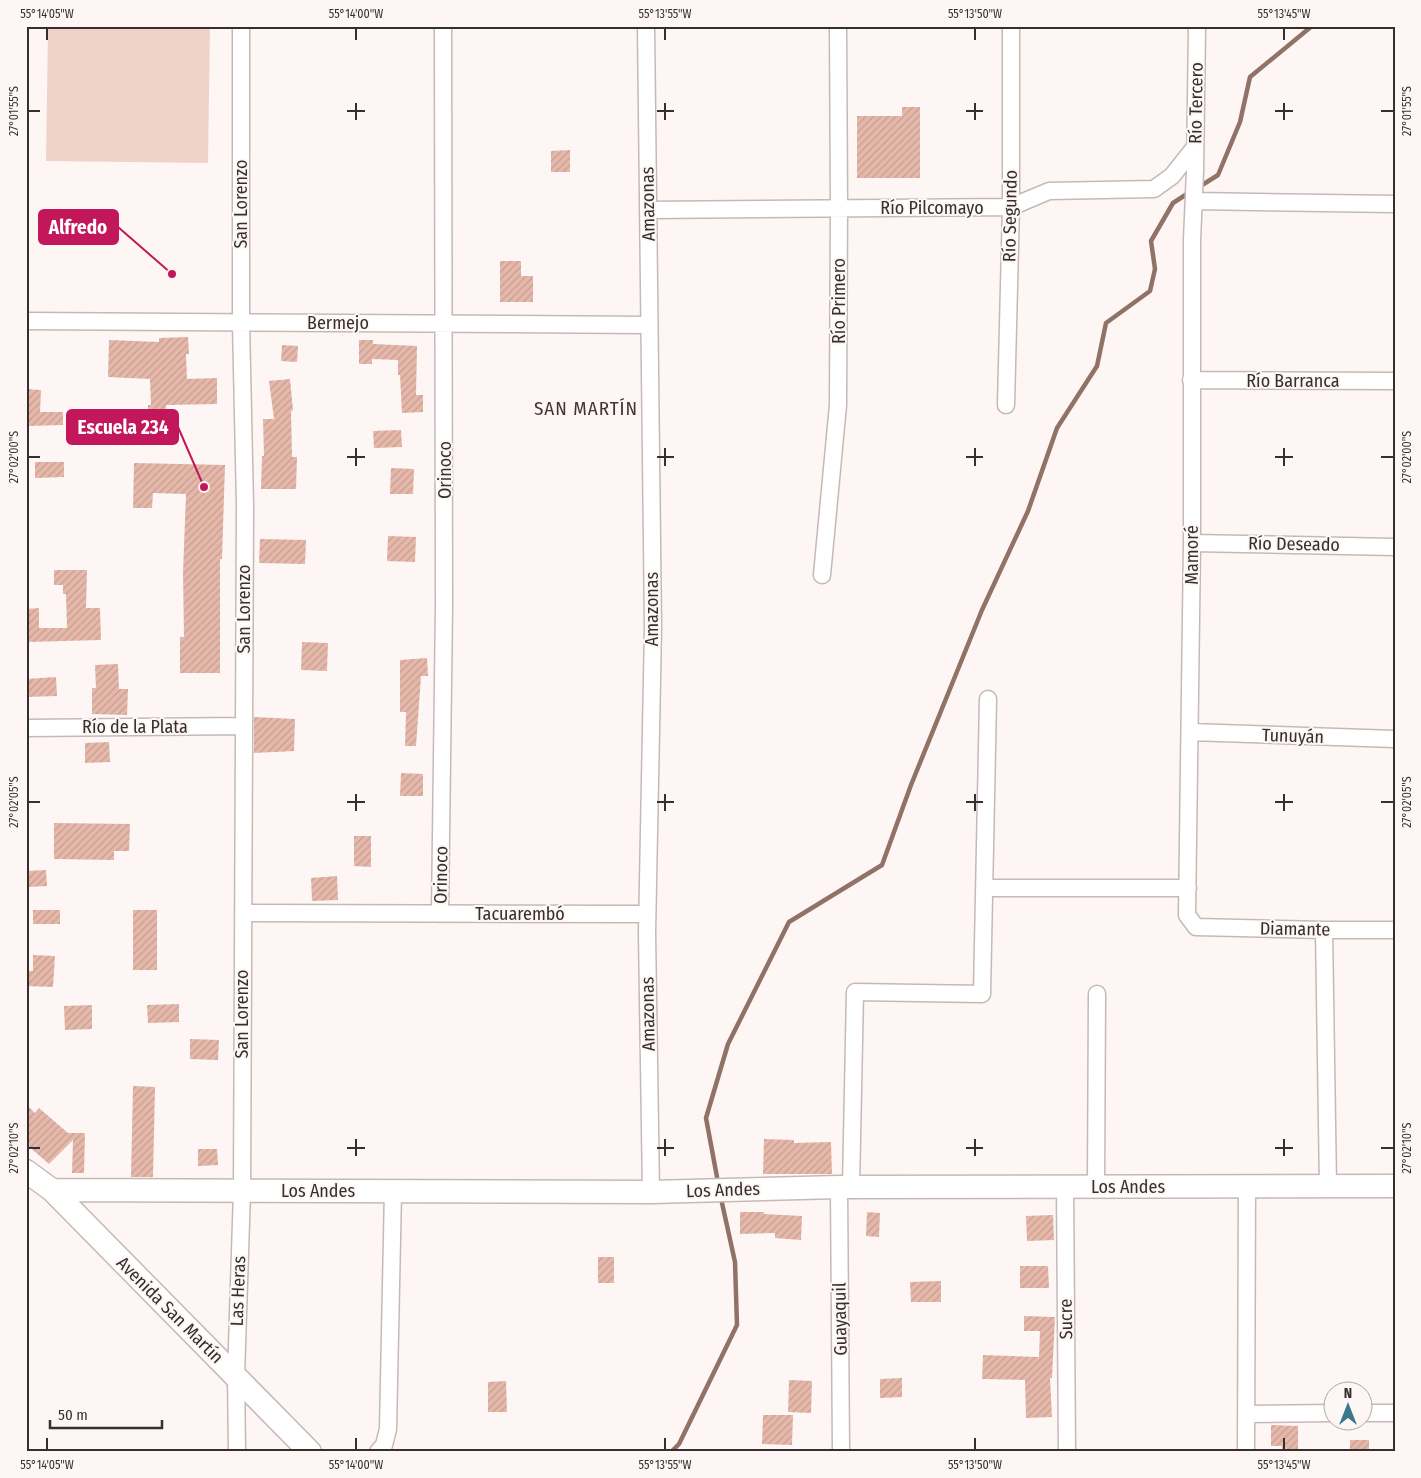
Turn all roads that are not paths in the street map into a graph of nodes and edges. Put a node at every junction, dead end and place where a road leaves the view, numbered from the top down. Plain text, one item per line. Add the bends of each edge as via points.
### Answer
1 (241, 26) edge
2 (443, 26) edge
3 (646, 26) edge
4 (838, 26) edge
5 (1010, 26) edge
6 (1197, 26) edge
7 (1195, 147) junction
8 (1194, 180) joint
9 (1194, 201) junction
10 (1395, 204) edge
11 (1011, 207) junction
12 (840, 208) junction
13 (648, 210) junction
14 (26, 321) edge
15 (241, 323) junction
16 (445, 324) junction
17 (649, 325) junction
18 (1191, 380) junction
19 (1395, 381) edge
20 (1006, 405) dead end
21 (1192, 542) junction
22 (1395, 547) edge
23 (822, 575) dead end
24 (988, 699) dead end
25 (244, 726) junction
26 (26, 728) edge
27 (1190, 732) junction
28 (1395, 739) edge
29 (985, 888) junction
30 (1188, 888) junction
31 (242, 913) junction
32 (440, 914) junction
33 (647, 914) junction
34 (1196, 927) joint
35 (1324, 930) junction
36 (1395, 930) edge
37 (1097, 994) dead end
38 (26, 1171) edge
39 (1096, 1186) junction
40 (1328, 1186) junction
41 (1395, 1186) edge
42 (845, 1187) junction
43 (1065, 1187) junction
44 (1248, 1188) junction
45 (52, 1190) junction
46 (242, 1191) junction
47 (393, 1191) junction
48 (651, 1192) junction
49 (236, 1376) junction
50 (1374, 1413) edge
51 (1395, 1413) edge
52 (1247, 1414) junction
53 (1324, 1414) edge
54 (236, 1452) edge
55 (310, 1452) edge
56 (378, 1452) edge
57 (841, 1452) edge
58 (1067, 1452) edge
59 (1246, 1452) edge

1 - 15 street, San Lorenzo
2 - 16 street, Orinoco
3 - 13 street, Amazonas
4 - 12 street, Río Primero
5 - 11 street, Río Segundo
6 - 7 street, Río Tercero
7 - 8 street, Río Tercero
7 - 11 street, Río Pilcomayo via 1172,176 1154,189 1049,191
8 - 9 street, Mamoré
9 - 10 street
9 - 18 street, Mamoré
11 - 12 street, Río Pilcomayo
11 - 20 street, Río Segundo
12 - 13 street, Río Pilcomayo
12 - 23 street, Río Primero via 838,405
13 - 17 street, Amazonas
14 - 15 street, Bermejo
15 - 16 street, Bermejo
15 - 25 street, San Lorenzo via 245,506
16 - 17 street, Bermejo
16 - 32 street, Orinoco
17 - 33 street, Amazonas via 653,628
18 - 19 street, Río Barranca
18 - 21 street, Mamoré
21 - 22 street, Río Deseado
21 - 27 street, Mamoré
24 - 29 street
25 - 26 street, Río de la Plata
25 - 31 street, San Lorenzo
27 - 28 street, Tunuyán
27 - 30 street, Mamoré
29 - 30 street
29 - 42 street, Guayaquil via 982,994 855,992
30 - 34 street, Mamoré via 1187,915
31 - 32 street, Tacuarembó
31 - 46 street, San Lorenzo
32 - 33 street, Tacuarembó
33 - 48 street, Amazonas
34 - 35 street, Diamante
35 - 36 street, Diamante
35 - 40 street
37 - 39 street
38 - 45 main road, Avenida San Martín
39 - 43 main road, Los Andes
39 - 44 main road, Los Andes
40 - 41 main road, Los Andes
40 - 44 main road, Los Andes
42 - 43 main road, Los Andes
42 - 48 main road, Los Andes
42 - 57 street, Guayaquil
43 - 58 street, Sucre
44 - 52 street
45 - 46 main road, Los Andes
45 - 49 main road, Avenida San Martín
46 - 47 main road, Los Andes
46 - 49 street, Las Heras
47 - 48 main road, Los Andes
47 - 56 street via 388,1429 384,1445
49 - 54 street, Las Heras
49 - 55 main road, Avenida San Martín
50 - 51 street
52 - 53 street
52 - 59 street

